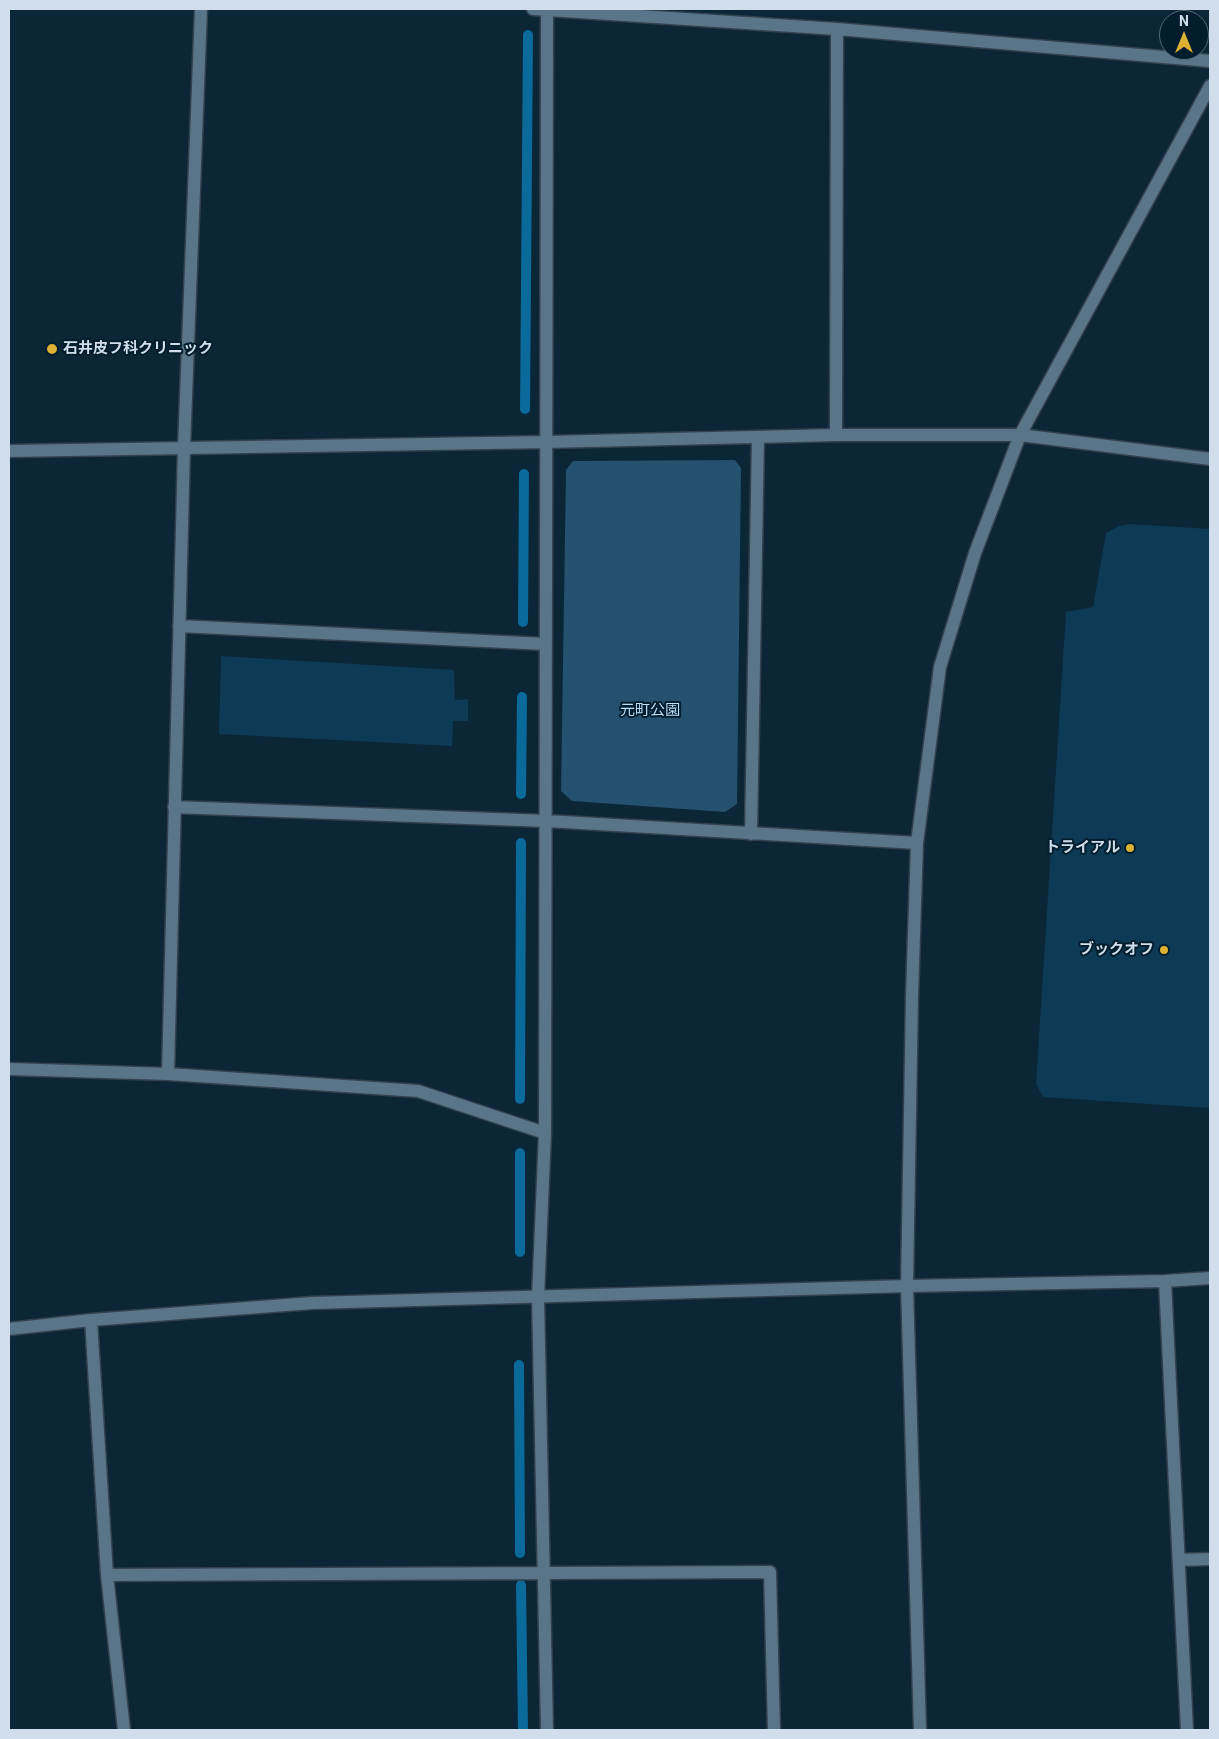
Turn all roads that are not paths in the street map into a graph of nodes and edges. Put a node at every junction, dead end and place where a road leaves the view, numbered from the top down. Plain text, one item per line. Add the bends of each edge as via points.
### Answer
1 (200, 9) edge
2 (533, 9) edge
3 (547, 9) edge
4 (837, 29) junction
5 (1210, 61) edge
6 (1210, 86) edge
7 (836, 435) junction
8 (1020, 435) junction
9 (758, 437) junction
10 (547, 442) junction
11 (184, 448) junction
12 (9, 451) edge
13 (1210, 459) edge
14 (179, 626) junction
15 (545, 644) junction
16 (174, 807) junction
17 (547, 821) junction
18 (751, 834) junction
19 (917, 843) junction
20 (9, 1069) edge
21 (168, 1074) junction
22 (545, 1134) junction
23 (1210, 1278) edge
24 (1164, 1281) junction
25 (906, 1286) junction
26 (538, 1297) junction
27 (91, 1320) junction
28 (9, 1330) edge
29 (1210, 1559) edge
30 (1179, 1560) junction
31 (544, 1573) junction
32 (107, 1575) junction
33 (124, 1730) edge
34 (547, 1730) edge
35 (774, 1730) edge
36 (920, 1730) edge
37 (1187, 1730) edge

1 - 11 street
2 - 3 street
3 - 4 street
3 - 10 street
4 - 5 street
4 - 7 street
6 - 8 street
7 - 8 street
7 - 9 street
8 - 13 street
8 - 19 street via 975,553 940,667
9 - 10 street
9 - 18 street
10 - 11 street
10 - 15 street
11 - 12 street
11 - 14 street
14 - 15 street
14 - 16 street
15 - 17 street
16 - 17 street
16 - 21 street
17 - 18 street
17 - 22 street
18 - 19 street
19 - 25 street
20 - 21 street
21 - 22 street via 418,1091
22 - 26 street
23 - 24 street
24 - 25 street
24 - 30 street
25 - 26 street
25 - 36 street
26 - 27 street via 312,1304
26 - 31 street
27 - 28 street
27 - 32 street
29 - 30 street
30 - 37 street
31 - 32 street
31 - 34 street
31 - 35 street via 770,1572
32 - 33 street

